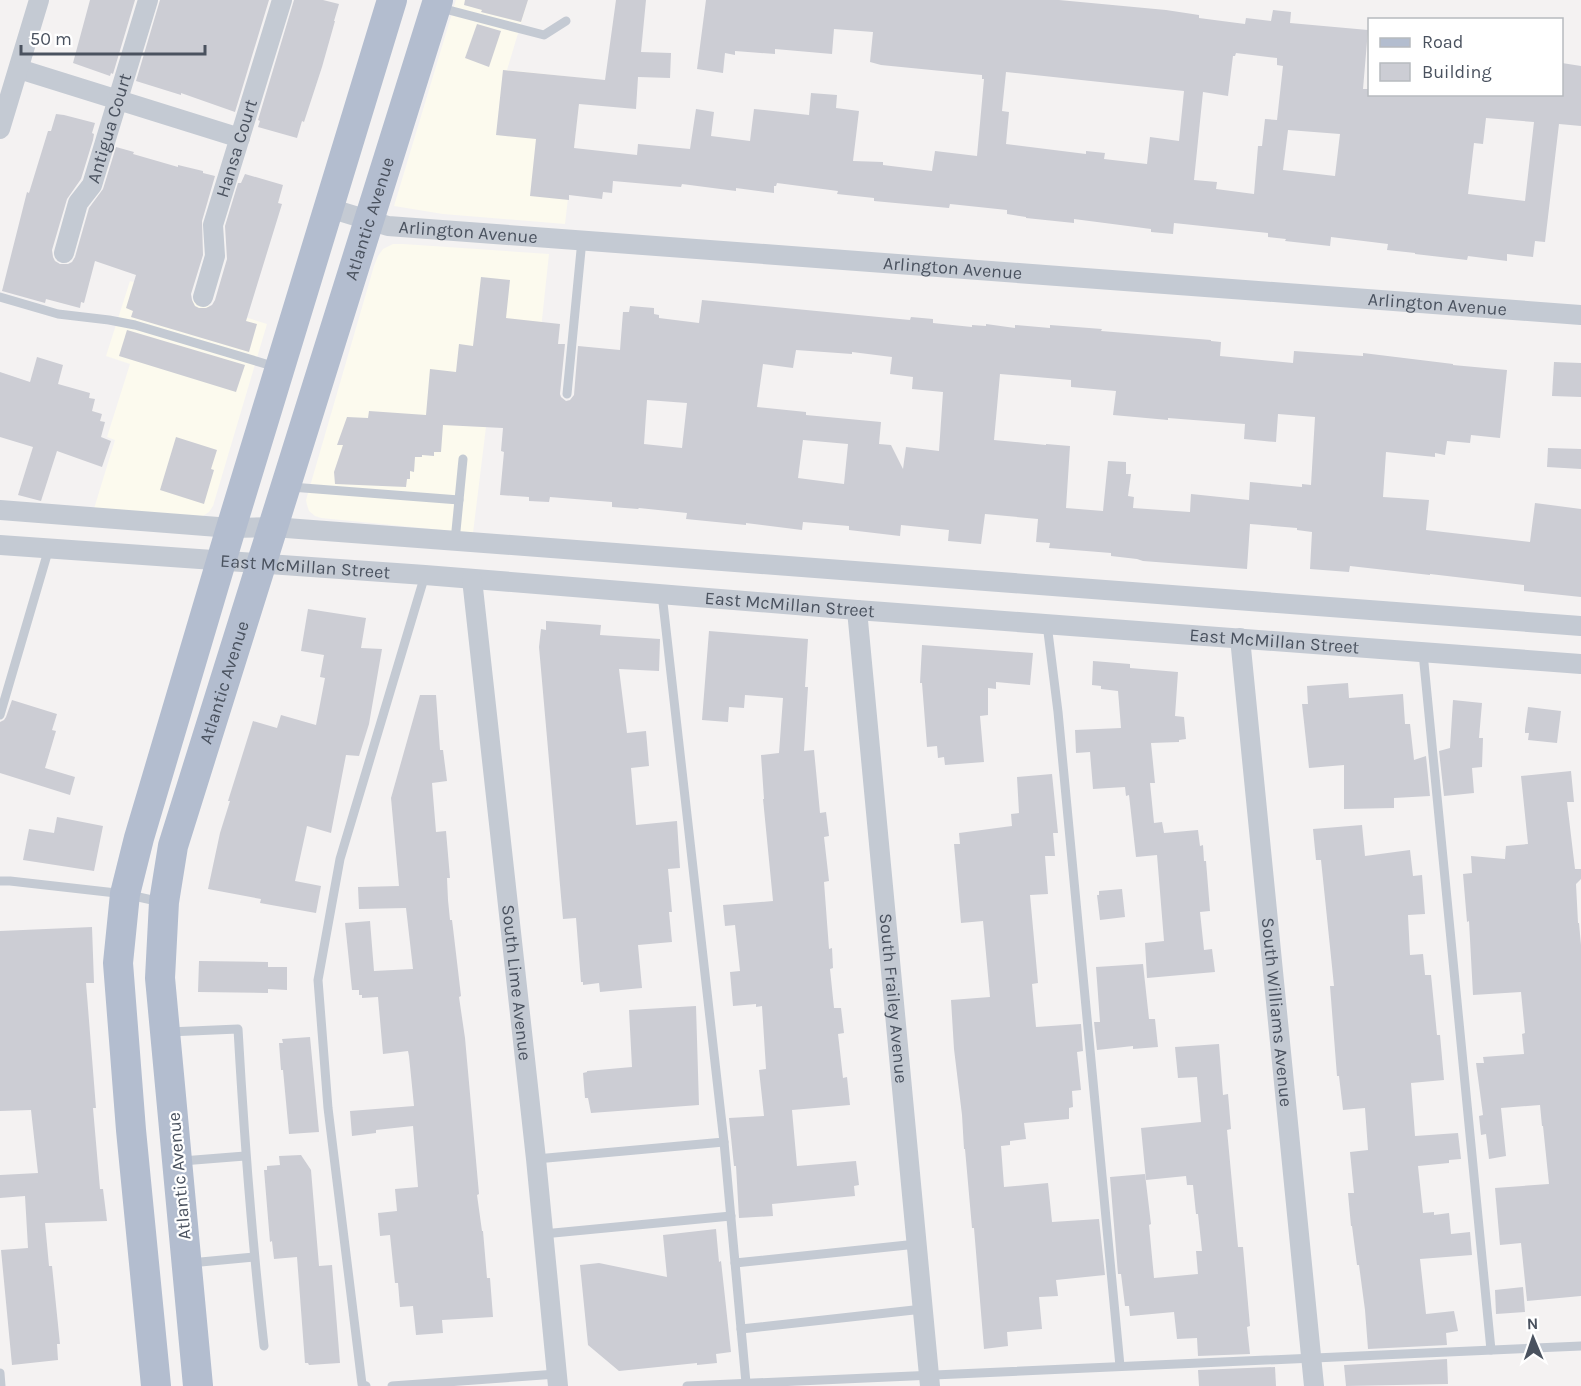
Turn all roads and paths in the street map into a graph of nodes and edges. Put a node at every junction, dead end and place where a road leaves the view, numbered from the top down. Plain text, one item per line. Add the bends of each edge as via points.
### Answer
1 (39, 0) edge
2 (148, 0) edge
3 (282, 0) edge
4 (392, 0) edge
5 (437, 3) edge
6 (566, 21) dead end
7 (19, 69) junction
8 (118, 100) junction
9 (0, 129) edge
10 (240, 138) junction
11 (329, 208) junction
12 (369, 220) junction
13 (582, 240) junction
14 (64, 253) dead end
15 (0, 297) edge
16 (203, 297) dead end
17 (1581, 315) edge
18 (280, 368) junction
19 (567, 394) dead end
20 (463, 459) dead end
21 (286, 486) junction
22 (459, 500) junction
23 (0, 510) edge
24 (273, 527) junction
25 (231, 528) junction
26 (455, 541) junction
27 (0, 545) edge
28 (49, 549) junction
29 (221, 561) junction
30 (262, 564) junction
31 (425, 575) junction
32 (472, 579) junction
33 (662, 594) junction
34 (857, 610) junction
35 (1047, 624) junction
36 (1581, 626) edge
37 (1240, 638) junction
38 (1423, 653) junction
39 (1581, 664) edge
40 (0, 715) edge
41 (0, 881) edge
42 (125, 894) junction
43 (164, 902) junction
44 (166, 1032) junction
45 (724, 1142) junction
46 (245, 1156) junction
47 (536, 1159) junction
48 (177, 1162) junction
49 (731, 1216) junction
50 (543, 1234) junction
51 (917, 1244) junction
52 (254, 1257) junction
53 (187, 1263) junction
54 (735, 1263) junction
55 (923, 1309) junction
56 (741, 1329) junction
57 (264, 1346) dead end
58 (1581, 1346) edge
59 (1491, 1350) junction
60 (1311, 1359) junction
61 (1120, 1366) junction
62 (0, 1373) edge
63 (557, 1380) edge
64 (930, 1380) edge
65 (746, 1383) junction
66 (1, 1386) edge
67 (156, 1386) edge
68 (198, 1386) edge
69 (366, 1386) edge
70 (392, 1386) edge
71 (687, 1386) edge
72 (1314, 1386) edge

1 - 7 street
2 - 8 street, Antigua Court
3 - 10 street, Hansa Court
4 - 11 main road, Atlantic Avenue
5 - 6 lane via 544,35
5 - 12 main road, Atlantic Avenue
7 - 8 street
7 - 9 street
8 - 10 street
8 - 14 street, Antigua Court via 92,185 78,203
10 - 16 street, Hansa Court via 213,225 215,256
11 - 12 street, Arlington Avenue
11 - 18 main road, Atlantic Avenue
12 - 13 street, Arlington Avenue via 388,226
12 - 21 main road, Atlantic Avenue
13 - 17 street, Arlington Avenue
13 - 19 lane
15 - 18 lane via 58,314 135,325
18 - 25 main road, Atlantic Avenue
20 - 22 lane
21 - 22 lane
21 - 24 main road, Atlantic Avenue
22 - 26 lane
23 - 25 street, East McMillan Street
24 - 25 street, East McMillan Street
24 - 26 street, East McMillan Street
24 - 30 main road, Atlantic Avenue
25 - 29 main road, Atlantic Avenue
26 - 36 street, East McMillan Street
27 - 28 street, East McMillan Street
28 - 29 street, East McMillan Street
28 - 40 lane
29 - 30 street, East McMillan Street
29 - 42 main road, Atlantic Avenue
30 - 31 street, East McMillan Street
30 - 43 main road, Atlantic Avenue via 173,846
31 - 32 street, East McMillan Street
31 - 69 lane via 340,859 318,980 331,1131 362,1384
32 - 33 street, East McMillan Street
32 - 47 street, South Lime Avenue
33 - 34 street, East McMillan Street
33 - 45 lane
34 - 35 street, East McMillan Street
34 - 51 street, South Frailey Avenue
35 - 37 street, East McMillan Street
35 - 61 lane
37 - 38 street, East McMillan Street
37 - 60 street, South Williams Avenue
38 - 39 street, East McMillan Street
38 - 59 lane
41 - 42 lane
42 - 43 lane
42 - 67 main road, Atlantic Avenue via 118,963
43 - 44 main road, Atlantic Avenue via 160,978
44 - 46 lane via 238,1029
44 - 48 main road, Atlantic Avenue
45 - 47 lane
45 - 49 lane
46 - 48 lane
46 - 52 lane
47 - 50 street, South Lime Avenue
48 - 53 main road, Atlantic Avenue
49 - 50 lane
49 - 54 lane
50 - 63 street, South Lime Avenue
51 - 54 lane
51 - 55 street, South Frailey Avenue
52 - 53 lane
52 - 57 lane
53 - 68 main road, Atlantic Avenue
54 - 56 lane
55 - 56 lane
55 - 64 street, South Frailey Avenue
56 - 65 lane
58 - 59 lane
59 - 60 lane
60 - 61 lane
60 - 72 street, South Williams Avenue
61 - 64 lane
62 - 66 lane
63 - 70 lane
64 - 65 lane
65 - 71 lane

